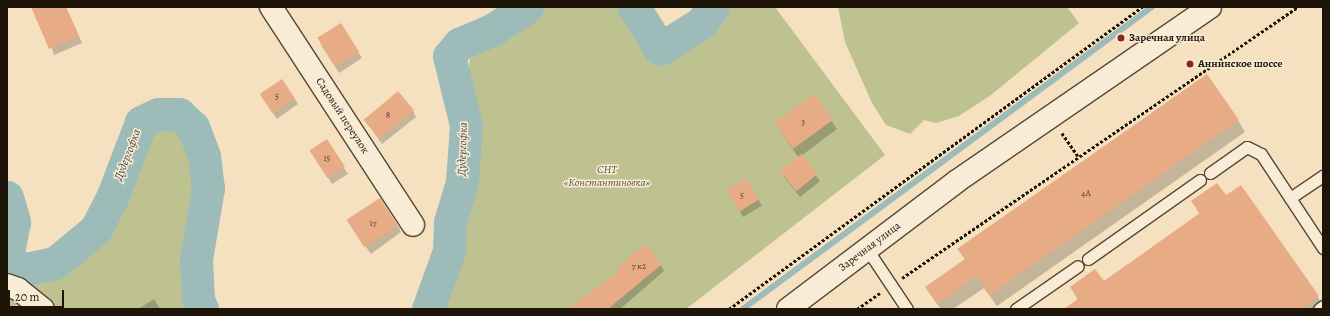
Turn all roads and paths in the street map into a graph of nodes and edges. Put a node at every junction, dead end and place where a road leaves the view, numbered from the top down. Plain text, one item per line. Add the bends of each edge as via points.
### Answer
1 (271, 7) edge
2 (1142, 7) edge
3 (1298, 7) edge
4 (1200, 10) edge
5 (1061, 131) dead end
6 (1078, 156) junction
7 (1210, 173) dead end
8 (1323, 176) edge
9 (1200, 180) dead end
10 (1290, 198) junction
11 (413, 225) dead end
12 (1323, 248) edge
13 (868, 249) junction
14 (1088, 259) dead end
15 (1078, 266) dead end
16 (7, 285) edge
17 (892, 285) junction
18 (1323, 306) edge
19 (41, 307) edge
20 (729, 309) edge
21 (788, 309) edge
22 (857, 309) edge
23 (907, 309) edge
24 (1016, 309) edge
25 (1319, 309) edge

1 - 11 street, Садовый переулок
2 - 20 path
3 - 6 path
4 - 13 street, Заречная улица via 957,181
5 - 6 path
6 - 17 path
7 - 10 lane via 1247,148 1261,154
8 - 10 lane
9 - 14 lane
10 - 12 lane
13 - 17 lane
13 - 21 street, Заречная улица
15 - 24 lane
16 - 19 street
17 - 22 path
17 - 23 lane
18 - 25 lane

